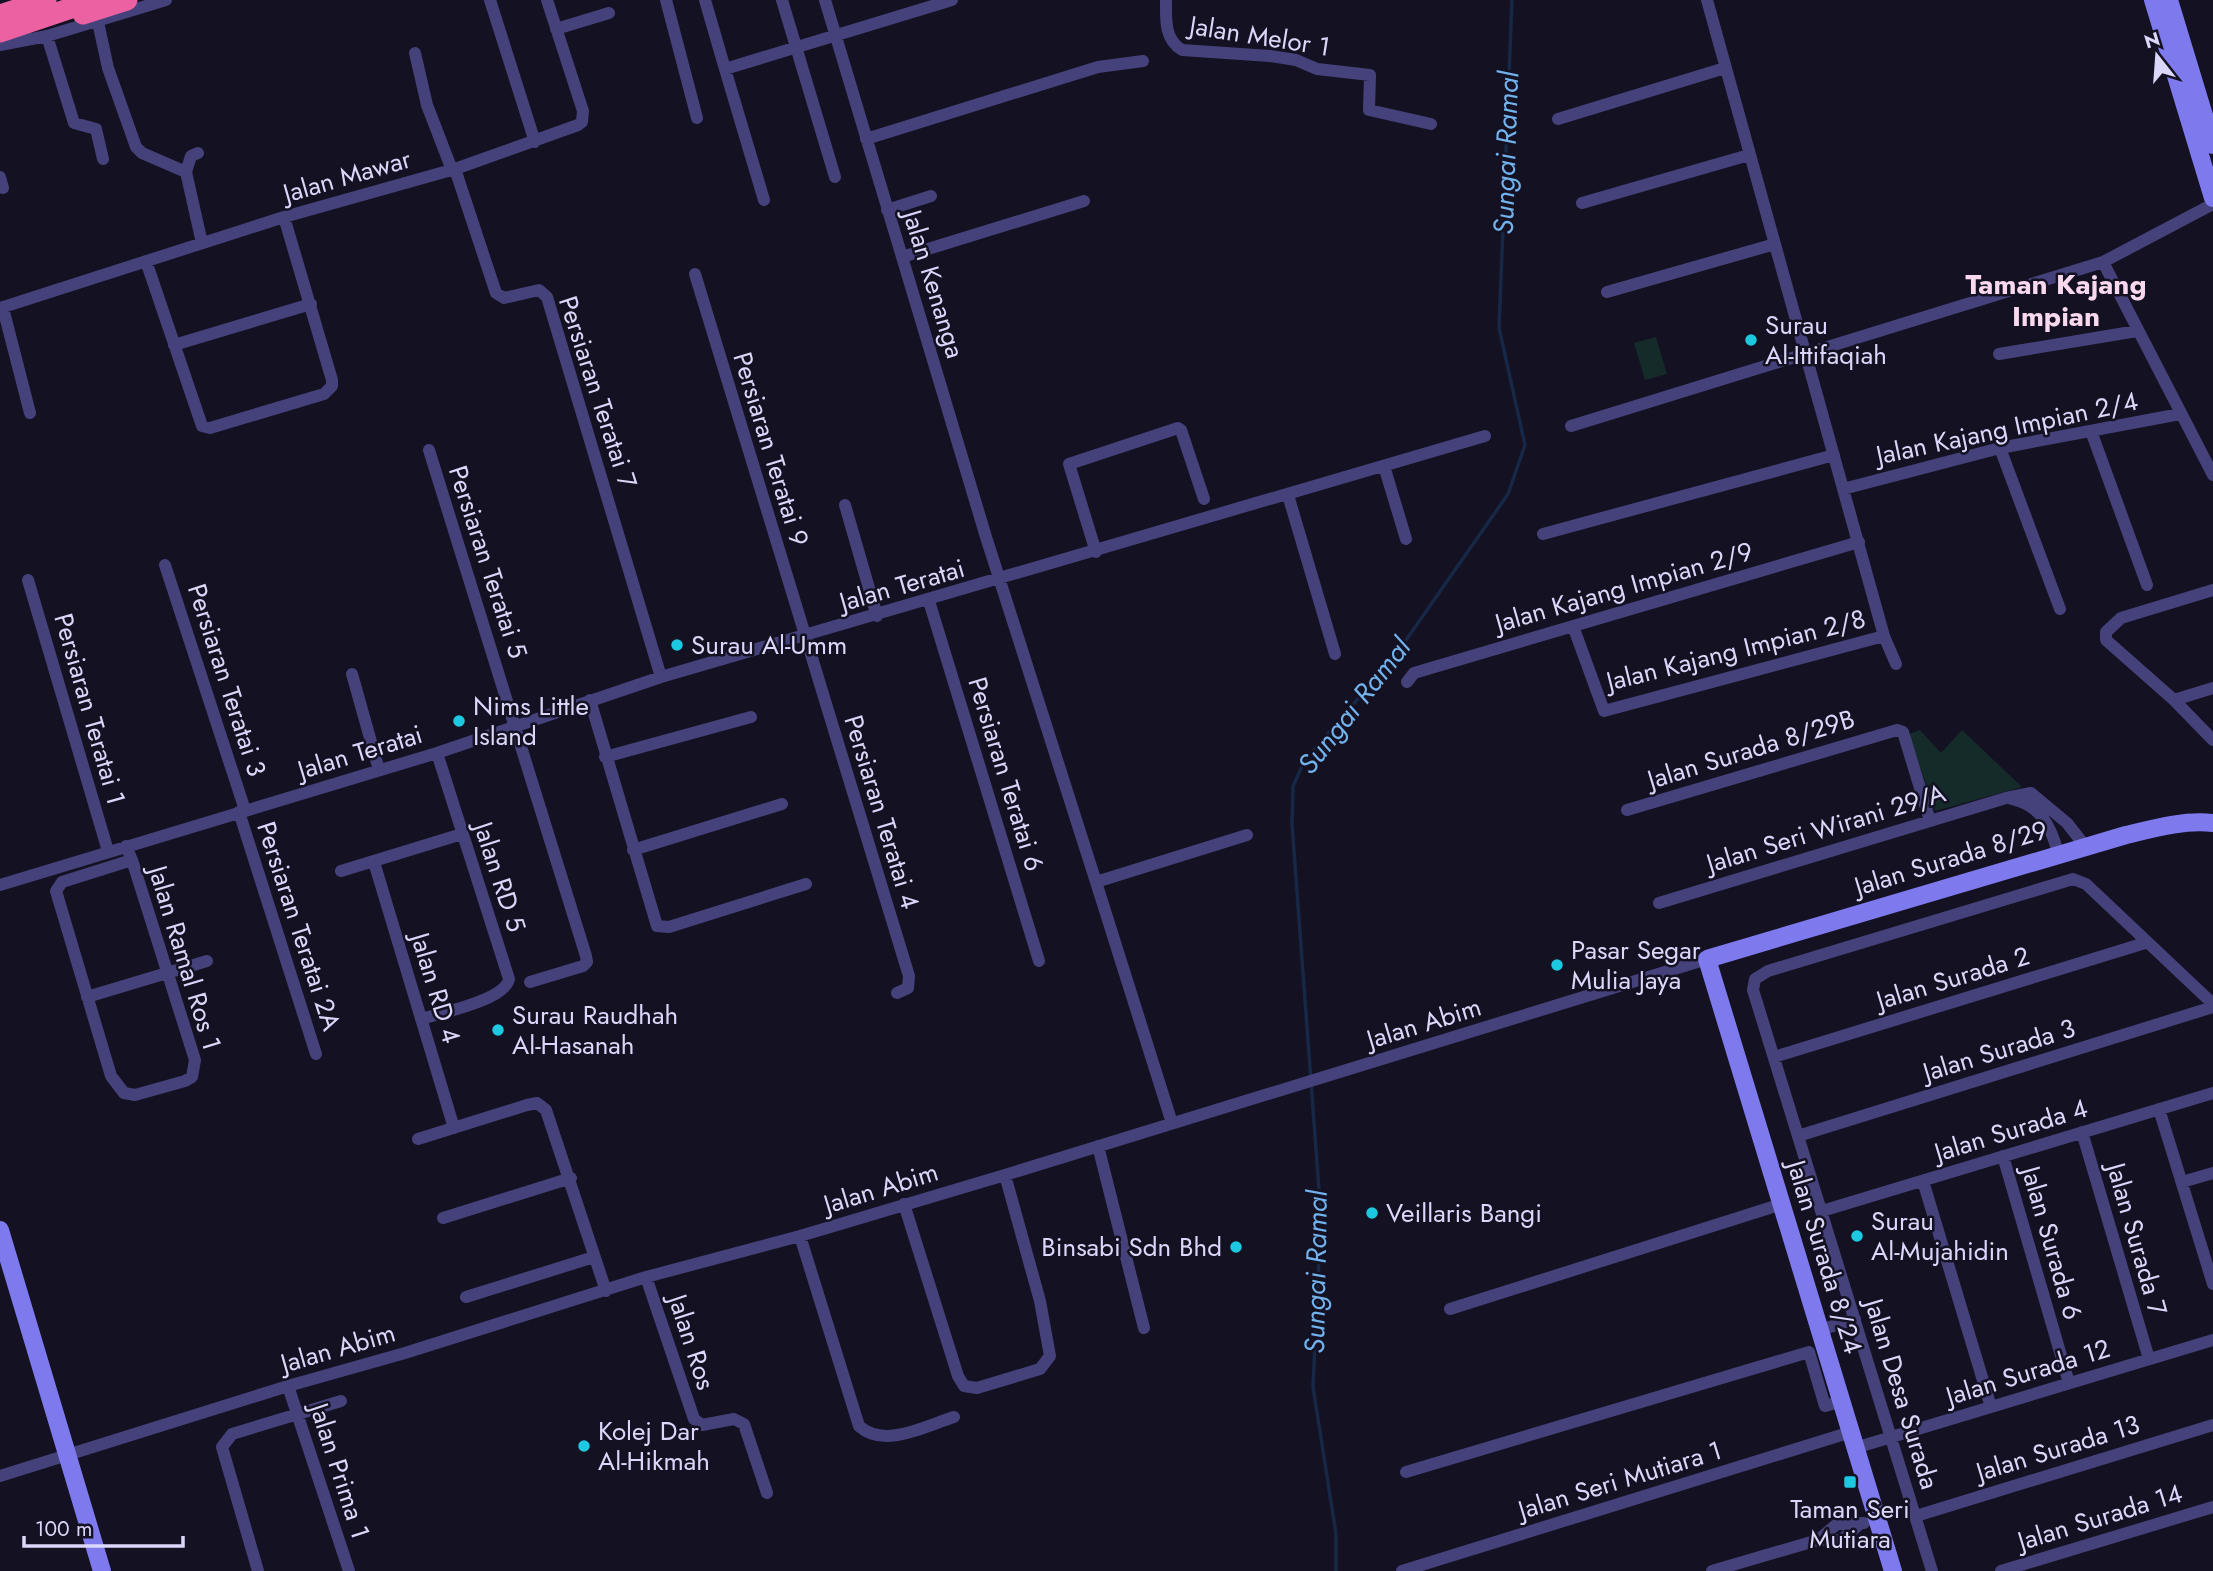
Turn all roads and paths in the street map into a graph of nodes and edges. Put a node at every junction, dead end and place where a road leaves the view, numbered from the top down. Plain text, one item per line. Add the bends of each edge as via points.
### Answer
1 (95, 0) edge
2 (127, 0) edge
3 (166, 0) edge
4 (490, 0) edge
5 (547, 0) edge
6 (666, 0) edge
7 (705, 0) edge
8 (782, 0) edge
9 (825, 0) edge
10 (952, 0) edge
11 (1166, 0) edge
12 (1707, 0) edge
13 (2153, 0) edge
14 (2169, 0) edge
15 (609, 13) dead end
16 (0, 15) edge
17 (46, 18) edge
18 (98, 22) junction
19 (555, 29) junction
20 (0, 32) edge
21 (836, 35) junction
22 (0, 46) edge
23 (796, 47) junction
24 (415, 53) dead end
25 (1143, 61) dead end
26 (1725, 68) junction
27 (725, 69) junction
28 (697, 118) dead end
29 (1558, 118) dead end
30 (1431, 124) dead end
31 (866, 139) junction
32 (534, 142) junction
33 (2213, 145) edge
34 (198, 153) dead end
35 (1749, 155) junction
36 (103, 159) dead end
37 (453, 170) junction
38 (186, 172) junction
39 (835, 177) dead end
40 (931, 196) dead end
41 (2213, 198) edge
42 (764, 200) dead end
43 (1084, 201) dead end
44 (1582, 204) dead end
45 (2213, 204) edge
46 (887, 210) junction
47 (284, 217) junction
48 (202, 243) junction
49 (1775, 244) junction
50 (902, 257) junction
51 (146, 261) junction
52 (2102, 262) junction
53 (695, 274) dead end
54 (1607, 292) dead end
55 (311, 304) junction
56 (1, 308) edge
57 (2137, 331) junction
58 (174, 345) junction
59 (1999, 354) dead end
60 (1807, 356) junction
61 (30, 412) dead end
62 (2180, 414) junction
63 (1571, 426) dead end
64 (2091, 431) junction
65 (1485, 436) dead end
66 (2000, 447) junction
67 (429, 450) dead end
68 (1834, 456) junction
69 (1384, 466) junction
70 (2213, 475) edge
71 (1843, 489) junction
72 (1289, 495) junction
73 (1204, 499) dead end
74 (845, 505) dead end
75 (1543, 534) dead end
76 (1406, 539) dead end
77 (1859, 542) junction
78 (1096, 552) junction
79 (166, 565) dead end
80 (28, 580) dead end
81 (1000, 580) junction
82 (2147, 585) dead end
83 (2213, 590) edge
84 (929, 601) junction
85 (2060, 609) dead end
86 (877, 616) junction
87 (1573, 626) junction
88 (1884, 636) junction
89 (804, 637) junction
90 (1335, 654) dead end
91 (1896, 664) dead end
92 (352, 674) dead end
93 (661, 677) junction
94 (1407, 682) dead end
95 (2213, 688) edge
96 (590, 700) junction
97 (2175, 700) junction
98 (751, 717) dead end
99 (514, 728) junction
100 (2213, 740) edge
101 (437, 752) junction
102 (605, 757) junction
103 (379, 770) junction
104 (2006, 798) junction
105 (782, 804) dead end
106 (1627, 810) dead end
107 (242, 811) junction
108 (1930, 821) junction
109 (2213, 823) edge
110 (461, 834) junction
111 (1247, 835) dead end
112 (126, 846) junction
113 (2085, 846) junction
114 (633, 850) junction
115 (108, 851) junction
116 (2058, 853) junction
117 (132, 860) junction
118 (374, 862) junction
119 (341, 871) dead end
120 (1097, 882) junction
121 (806, 884) dead end
122 (0, 885) edge
123 (1658, 902) dead end
124 (2145, 943) junction
125 (1707, 959) junction
126 (206, 961) dead end
127 (1039, 961) dead end
128 (167, 973) junction
129 (530, 982) dead end
130 (897, 993) dead end
131 (87, 997) junction
132 (2213, 1005) edge
133 (421, 1018) junction
134 (316, 1054) dead end
135 (1774, 1057) junction
136 (2213, 1093) edge
137 (2159, 1109) junction
138 (1172, 1123) junction
139 (454, 1128) junction
140 (2082, 1132) junction
141 (1798, 1136) junction
142 (418, 1139) dead end
143 (1098, 1146) junction
144 (2003, 1156) junction
145 (2213, 1173) edge
146 (1005, 1175) junction
147 (571, 1178) junction
148 (1923, 1181) junction
149 (2182, 1182) junction
150 (904, 1203) junction
151 (1782, 1204) junction
152 (1822, 1211) junction
153 (443, 1218) dead end
154 (0, 1230) edge
155 (800, 1236) junction
156 (2209, 1256) edge
157 (594, 1257) junction
158 (646, 1277) junction
159 (2213, 1284) edge
160 (606, 1291) junction
161 (466, 1297) dead end
162 (1450, 1309) dead end
163 (1855, 1319) junction
164 (1144, 1328) dead end
165 (1820, 1330) junction
166 (2213, 1340) edge
167 (2149, 1359) junction
168 (2069, 1383) junction
169 (288, 1385) junction
170 (341, 1401) dead end
171 (1842, 1401) junction
172 (1991, 1406) junction
173 (298, 1414) junction
174 (954, 1417) dead end
175 (2213, 1425) edge
176 (1891, 1437) junction
177 (1853, 1440) junction
178 (68, 1456) junction
179 (1406, 1472) dead end
180 (0, 1476) edge
181 (767, 1493) dead end
182 (2213, 1507) edge
183 (1916, 1516) junction
184 (1868, 1522) junction
185 (102, 1571) edge
186 (258, 1571) edge
187 (349, 1571) edge
188 (1402, 1571) edge
189 (1712, 1571) edge
190 (1893, 1571) edge
191 (1932, 1571) edge
192 (2001, 1571) edge

1 - 17 highway
2 - 17 highway via 91,12
3 - 18 street
4 - 32 street
5 - 19 street, Jalan Mawar
6 - 28 street
7 - 27 street
8 - 23 street
9 - 21 street, Jalan Kenanga
10 - 21 street
11 - 30 street, Jalan Melor 1 via 1168,32 1182,50 1270,56 1317,69 1370,75 1369,110
12 - 26 street
13 - 41 street
14 - 33 street
15 - 19 street
16 - 17 highway
17 - 18 street
17 - 20 highway
17 - 22 street
17 - 36 street via 74,123 96,129
18 - 38 street via 108,68 136,146
19 - 32 street, Jalan Mawar via 583,117 578,125
21 - 23 street
21 - 31 street, Jalan Kenanga
23 - 27 street
23 - 39 street
24 - 37 street via 427,105
25 - 31 street via 1098,67
26 - 29 street
26 - 35 street
27 - 42 street
31 - 46 street, Jalan Kenanga
32 - 37 street, Jalan Mawar
34 - 38 street via 191,156
35 - 44 street
35 - 49 street
37 - 47 street, Jalan Mawar
37 - 93 street, Persiaran Teratai 7 via 496,293 504,298 539,290 547,297
38 - 48 street
40 - 46 street
43 - 50 street
45 - 52 street
46 - 50 street, Jalan Kenanga
47 - 48 street, Jalan Mawar
47 - 55 street
48 - 51 street, Jalan Mawar
49 - 54 street
49 - 60 street
50 - 81 street, Jalan Kenanga
51 - 56 street, Jalan Mawar
51 - 58 street
52 - 57 street
52 - 60 street
53 - 89 street, Persiaran Teratai 9
55 - 58 street
55 - 58 street via 332,380 324,394 210,428 199,422
56 - 61 street
57 - 59 street
57 - 62 street
60 - 63 street
60 - 68 street
62 - 64 street, Jalan Kajang Impian 2/4
62 - 70 street
64 - 66 street, Jalan Kajang Impian 2/4
64 - 82 street
65 - 69 street, Jalan Teratai
66 - 71 street, Jalan Kajang Impian 2/4
66 - 85 street
67 - 99 street, Persiaran Teratai 5
68 - 71 street
68 - 75 street
69 - 72 street, Jalan Teratai
69 - 76 street
71 - 77 street
72 - 78 street, Jalan Teratai
72 - 90 street
73 - 78 street via 1178,428 1069,464
74 - 86 street
77 - 87 street, Jalan Kajang Impian 2/9
77 - 88 street
78 - 81 street, Jalan Teratai
79 - 107 street, Persiaran Teratai 3
80 - 115 street, Persiaran Teratai 1
81 - 84 street, Jalan Teratai
81 - 120 street, Jalan Kenanga
83 - 97 street via 2121,618 2106,632 2106,640
84 - 86 street, Jalan Teratai
84 - 127 street, Persiaran Teratai 6
86 - 89 street, Jalan Teratai
87 - 88 street, Jalan Kajang Impian 2/8 via 1604,711
87 - 94 street, Jalan Kajang Impian 2/9 via 1414,673
88 - 91 street
89 - 93 street, Jalan Teratai
89 - 130 street, Persiaran Teratai 4 via 909,976 908,988
92 - 103 street
93 - 96 street, Jalan Teratai
95 - 97 street
96 - 99 street, Jalan Teratai
96 - 102 street
97 - 100 street
98 - 102 street
99 - 101 street, Jalan Teratai
99 - 129 street, Persiaran Teratai 5 via 587,962
101 - 103 street, Jalan Teratai
101 - 110 street, Jalan RD 5
102 - 114 street
103 - 107 street, Jalan Teratai
104 - 108 street, Jalan Seri Wirani 29/A
104 - 113 street, Jalan Seri Wirani 29/A via 2031,793 2067,823
104 - 116 street via 2026,802 2040,814 2052,830
105 - 114 street
106 - 108 street, Jalan Surada 8/29B via 1889,731 1903,732
107 - 112 street, Jalan Teratai
107 - 134 street, Persiaran Teratai 2A
108 - 123 street, Jalan Seri Wirani 29/A
109 - 113 street, Jalan Surada 8/29 via 2169,825
110 - 118 street
110 - 133 street, Jalan RD 5 via 509,979 503,990 480,1001
111 - 120 street
112 - 115 street, Jalan Teratai
112 - 117 street, Jalan Ramal Ros 1
113 - 116 street, Jalan Surada 8/29
114 - 121 street via 657,926 668,927
115 - 122 street, Jalan Teratai
116 - 125 street, Jalan Surada 8/29
117 - 128 street, Jalan Ramal Ros 1
117 - 131 street via 57,886
118 - 119 street
118 - 133 street, Jalan RD 4
120 - 138 street, Jalan Kenanga
124 - 132 street
124 - 135 street, Jalan Surada 2
124 - 135 street, Jalan Desa Surada via 2086,884 2073,879 1768,971 1755,979 1753,990
125 - 138 street, Jalan Abim
125 - 151 street, Jalan Surada 8/24
126 - 128 street
128 - 131 street
128 - 131 street, Jalan Ramal Ros 1 via 195,1060 192,1077 185,1081 135,1095 124,1093 111,1076
132 - 141 street, Jalan Surada 3
133 - 139 street, Jalan RD 4
135 - 141 street, Jalan Desa Surada
136 - 137 street, Jalan Surada 4
137 - 140 street, Jalan Surada 4
137 - 149 street
138 - 143 street, Jalan Abim
139 - 142 street
139 - 147 street via 537,1103 546,1110
140 - 144 street, Jalan Surada 4
140 - 167 street, Jalan Surada 7
141 - 152 street, Jalan Desa Surada
143 - 146 street, Jalan Abim
143 - 164 street
144 - 148 street, Jalan Surada 4
144 - 168 street, Jalan Surada 6
145 - 149 street
146 - 150 street, Jalan Abim
146 - 150 street via 1040,1301 1050,1356 1040,1369 986,1386 970,1388 961,1382
147 - 153 street
147 - 157 street
148 - 152 street, Jalan Surada 4
148 - 172 street
149 - 156 street
150 - 155 street, Jalan Abim
151 - 162 street
151 - 165 street, Jalan Surada 8/24
152 - 163 street, Jalan Desa Surada
154 - 178 street
155 - 158 street, Jalan Abim
155 - 174 street via 859,1426 877,1437
156 - 159 street
157 - 160 street
157 - 161 street
158 - 160 street, Jalan Abim
158 - 181 street, Jalan Ros via 694,1419 702,1424 734,1419 744,1424
160 - 169 street, Jalan Abim
163 - 165 street
163 - 176 street, Jalan Desa Surada
165 - 171 street, Jalan Surada 8/24
166 - 167 street, Jalan Surada 12
167 - 168 street, Jalan Surada 12
168 - 172 street, Jalan Surada 12
169 - 173 street, Jalan Prima 1
169 - 178 street, Jalan Abim
170 - 173 street
171 - 177 street, Jalan Surada 8/24
171 - 179 street via 1825,1406 1809,1352
172 - 176 street, Jalan Surada 12
173 - 186 street via 232,1434 222,1447
173 - 187 street, Jalan Prima 1
175 - 183 street, Jalan Surada 13
176 - 177 street, Jalan Surada 12
176 - 183 street, Jalan Desa Surada
177 - 184 street, Jalan Surada 8/24
177 - 188 street, Jalan Seri Mutiara 1
178 - 180 street, Jalan Abim
178 - 185 street
182 - 192 street, Jalan Surada 14
183 - 191 street, Jalan Desa Surada
184 - 189 street via 1837,1524 1818,1540
184 - 190 street, Jalan Surada 8/24

